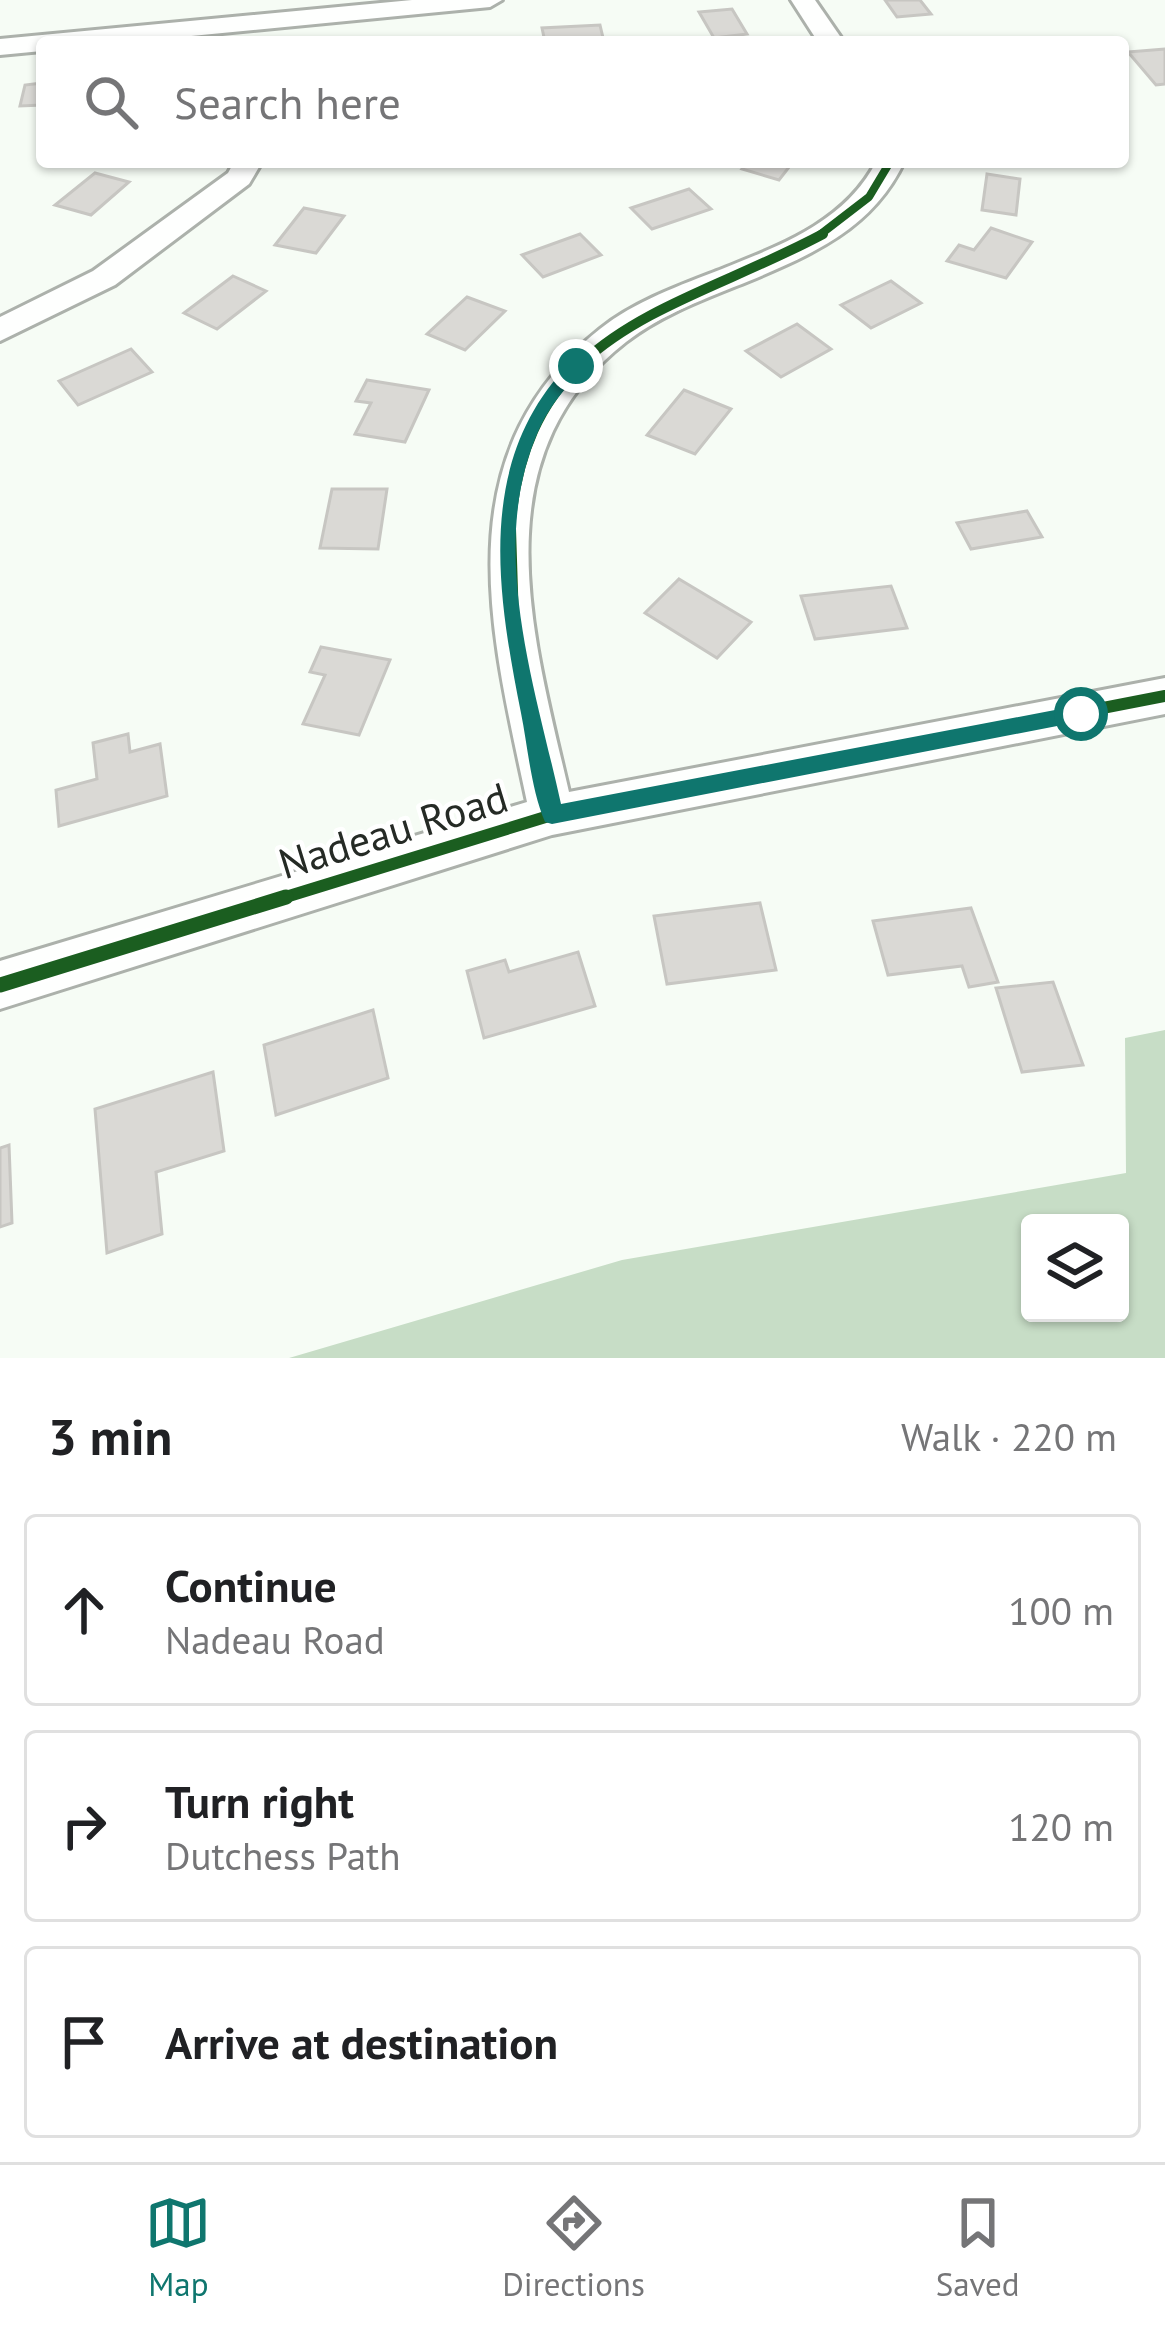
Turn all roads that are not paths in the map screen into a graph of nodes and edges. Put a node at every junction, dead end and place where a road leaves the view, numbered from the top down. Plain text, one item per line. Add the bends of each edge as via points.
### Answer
1 (490, 0) edge
2 (802, 0) edge
3 (272, 31) edge
4 (169, 36) edge
5 (827, 36) edge
6 (36, 43) edge
7 (0, 47) edge
8 (244, 168) edge
9 (888, 168) edge
10 (0, 330) edge
11 (1165, 696) edge
12 (552, 815) junction
13 (0, 986) edge

1 - 3 street
2 - 5 street
3 - 4 street
6 - 7 street
8 - 10 street via 104,278
9 - 12 street via 863,208 820,238 613,336 551,392 531,428 507,527 510,611
11 - 12 street, Nadeau Road
12 - 13 street, Nadeau Road

